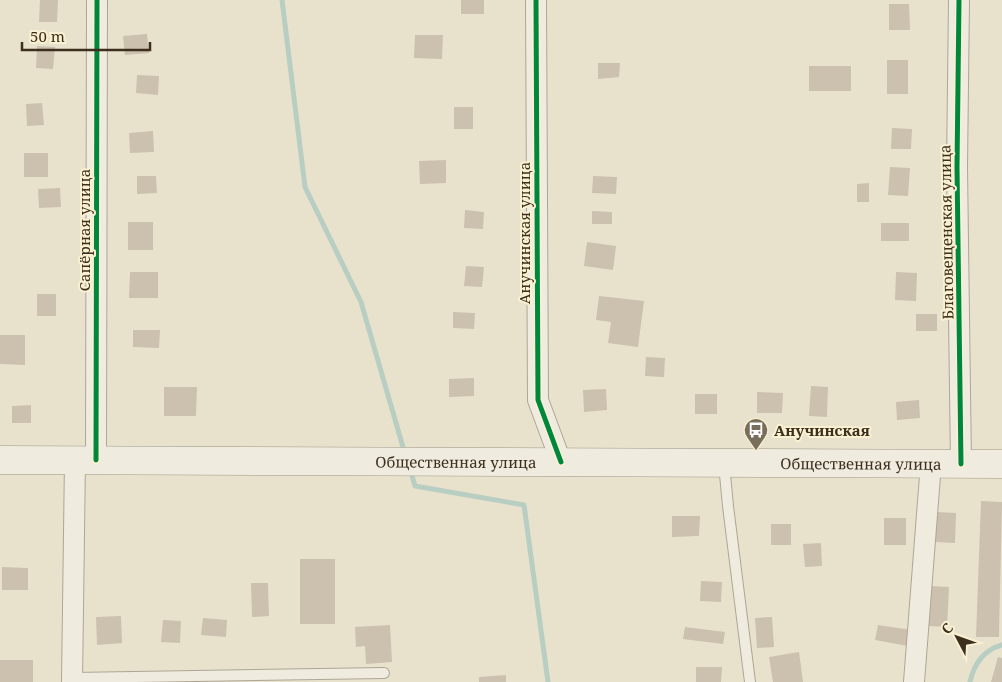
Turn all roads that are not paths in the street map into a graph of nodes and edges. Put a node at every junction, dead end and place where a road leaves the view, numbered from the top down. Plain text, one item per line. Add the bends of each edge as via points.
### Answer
1 (97, 0) edge
2 (536, 0) edge
3 (959, 0) edge
4 (0, 460) edge
5 (85, 460) junction
6 (561, 462) junction
7 (724, 462) junction
8 (931, 463) junction
9 (962, 464) junction
10 (1002, 464) edge
11 (384, 673) dead end
12 (72, 680) edge
13 (750, 682) edge
14 (914, 682) edge

1 - 5 street, Сапёрная улица
2 - 6 street, Анучинская улица via 538,400
3 - 9 street, Благовещенская улица
4 - 5 main road, Общественная улица
5 - 6 main road, Общественная улица
5 - 12 street, Сапёрная улица
6 - 7 main road, Общественная улица
7 - 8 main road, Общественная улица
7 - 13 lane
8 - 9 main road, Общественная улица
8 - 14 street
9 - 10 main road, Общественная улица
11 - 12 lane

